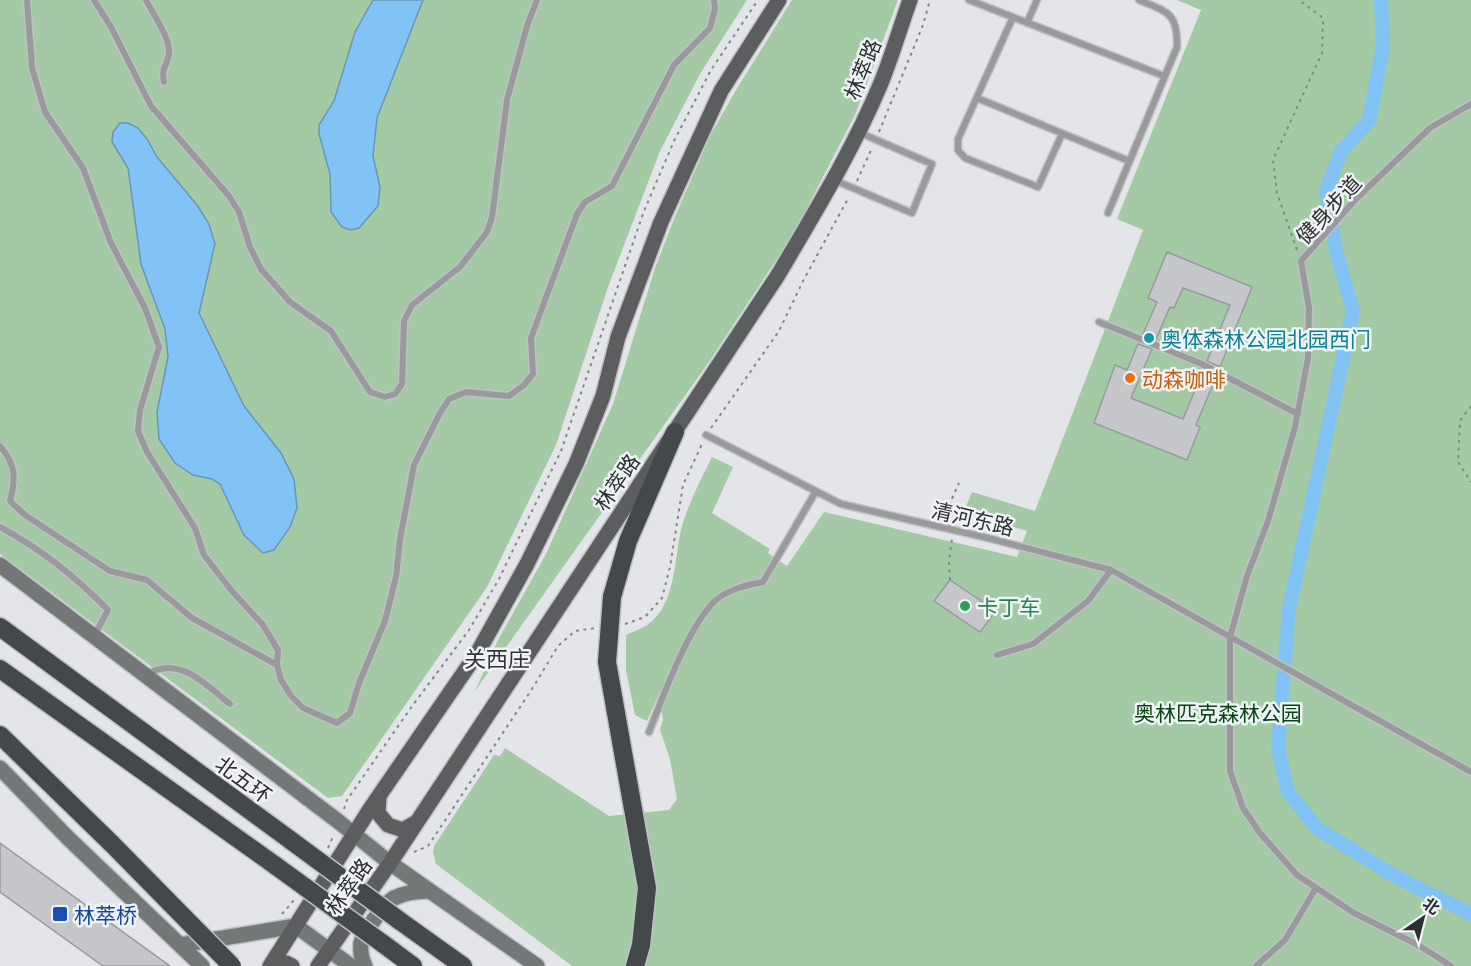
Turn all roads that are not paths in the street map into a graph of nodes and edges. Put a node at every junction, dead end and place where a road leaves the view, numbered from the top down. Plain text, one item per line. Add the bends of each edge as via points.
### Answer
1 (27, 0) edge
2 (94, 0) edge
3 (146, 0) edge
4 (537, 0) edge
5 (714, 0) edge
6 (779, 0) edge
7 (910, 0) edge
8 (969, 0) edge
9 (1037, 0) edge
10 (1139, 0) edge
11 (1013, 17) junction
12 (1027, 22) junction
13 (1164, 76) junction
14 (164, 82) dead end
15 (977, 98) junction
16 (1471, 104) edge
17 (858, 132) junction
18 (1062, 134) junction
19 (1129, 161) junction
20 (834, 180) junction
21 (1107, 213) dead end
22 (1100, 322) dead end
23 (1298, 414) junction
24 (675, 432) junction
25 (706, 435) road end
26 (0, 446) edge
27 (816, 491) junction
28 (0, 527) edge
29 (0, 565) edge
30 (1111, 570) junction
31 (0, 627) edge
32 (94, 636) junction
33 (1230, 637) junction
34 (997, 655) dead end
35 (276, 665) junction
36 (0, 669) edge
37 (146, 676) junction
38 (230, 704) dead end
39 (649, 732) dead end
40 (0, 735) edge
41 (0, 768) edge
42 (1471, 772) edge
43 (380, 794) junction
44 (417, 820) junction
45 (354, 836) junction
46 (390, 863) junction
47 (1316, 888) junction
48 (430, 891) junction
49 (296, 926) junction
50 (180, 945) junction
51 (328, 950) junction
52 (202, 966) edge
53 (232, 966) edge
54 (271, 966) edge
55 (292, 966) edge
56 (318, 966) edge
57 (351, 966) edge
58 (365, 966) edge
59 (413, 966) edge
60 (463, 966) edge
61 (537, 966) edge
62 (635, 966) edge
63 (1256, 966) edge
64 (1451, 966) edge

1 - 35 lane via 32,68 45,112 83,168 111,243 145,308 159,347 140,410 138,431 195,528 204,555 264,625 278,650
2 - 4 lane via 151,106 239,212 261,268 290,302 331,331 370,392 385,397 395,394 402,384 404,321 412,305 460,267 487,232 507,100
3 - 14 lane via 168,42 169,55 162,71
5 - 35 lane via 710,28 674,65 612,186 585,202 577,214 531,338 533,374 508,396 466,392 449,399 439,415 414,465 386,621 350,713 337,723 303,708 281,680
6 - 43 main road, 林萃路 via 721,91 661,222 618,337 603,396 527,564 478,652
7 - 17 main road, 林萃路 via 881,82
8 - 11 lane
9 - 12 lane
10 - 13 lane via 1173,18 1177,47
11 - 12 lane
11 - 15 lane
12 - 13 lane
13 - 19 lane
15 - 18 lane
15 - 18 lane via 958,139 958,150 965,158 1038,188
16 - 23 lane via 1430,128 1355,200 1300,261 1309,308 1308,358
17 - 20 main road, 林萃路
17 - 20 lane via 932,164 912,213
18 - 19 lane
19 - 21 lane
20 - 24 main road, 林萃路 via 778,275
22 - 23 lane via 1202,364
23 - 33 lane
24 - 44 main road, 林萃路
24 - 62 highway, bridge via 628,541 612,597 607,662 647,888
25 - 27 lane, 清河东路
26 - 35 lane via 9,456 15,483 10,501 25,515 110,571 147,580 192,618
27 - 30 lane, 清河东路 via 841,504
27 - 39 lane via 763,582 740,587 716,600 695,626
28 - 32 lane via 22,539 108,610
29 - 32 street
30 - 33 lane, 清河东路
30 - 34 lane via 1088,601 1033,644
31 - 60 highway, 北五环, bridge
32 - 37 street
33 - 42 lane, 清河东路
33 - 47 lane via 1230,771 1243,808 1260,833 1297,875
36 - 59 highway, bridge
37 - 38 lane via 162,668 183,669
37 - 45 street
40 - 53 highway, bridge
41 - 50 street
43 - 44 main road via 378,813 388,825 403,830
43 - 45 main road, 林萃路
44 - 46 main road, 林萃路
45 - 46 street
45 - 49 main road, 林萃路
46 - 48 street
46 - 51 main road, 林萃路
47 - 63 lane via 1285,940
47 - 64 lane via 1353,913
48 - 58 street via 415,891 390,900 361,941
48 - 61 street
49 - 50 street
49 - 51 street
49 - 54 main road, 林萃路
50 - 52 street
51 - 56 main road, 林萃路
51 - 57 street
54 - 55 main road

